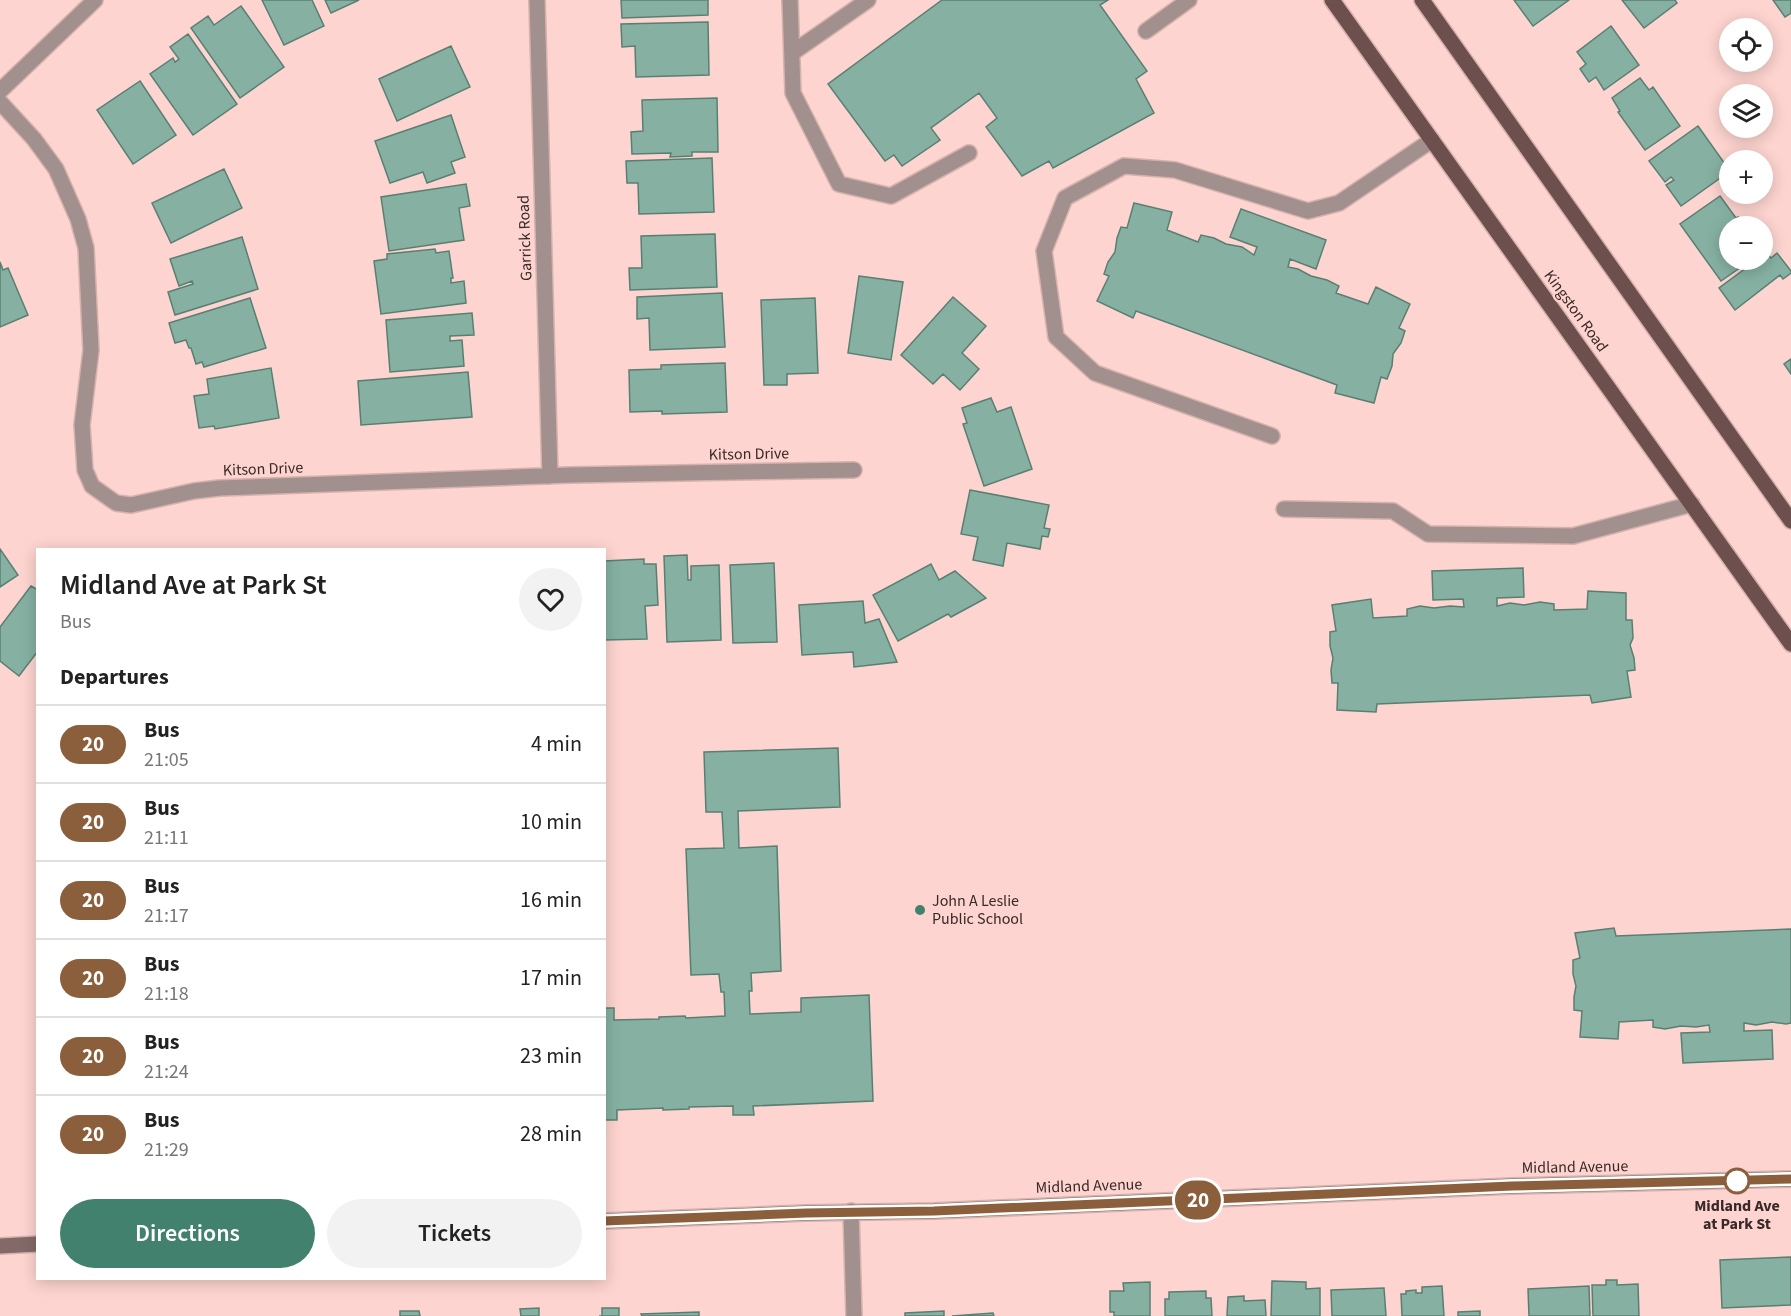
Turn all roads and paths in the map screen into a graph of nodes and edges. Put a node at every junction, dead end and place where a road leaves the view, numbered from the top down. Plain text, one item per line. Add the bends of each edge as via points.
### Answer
1 (95, 0) edge
2 (537, 0) edge
3 (790, 0) edge
4 (868, 0) edge
5 (1188, 0) edge
6 (1332, 0) edge
7 (1422, 0) edge
8 (1146, 31) dead end
9 (792, 53) junction
10 (0, 91) edge
11 (0, 102) edge
12 (1431, 140) junction
13 (969, 153) dead end
14 (1272, 436) dead end
15 (854, 470) dead end
16 (550, 476) junction
17 (1692, 504) junction
18 (1284, 509) dead end
19 (1791, 521) edge
20 (1791, 644) edge
21 (1791, 1179) edge
22 (851, 1211) junction
23 (606, 1221) edge
24 (36, 1244) edge
25 (0, 1246) edge
26 (854, 1316) edge

1 - 10 street
2 - 16 street, Garrick Road
3 - 9 street
4 - 9 street
5 - 8 street
6 - 12 main road, Kingston Road
7 - 19 main road
9 - 13 street via 793,93 840,184 891,196
11 - 16 street, Kitson Drive via 56,169 78,219 86,248 91,350 82,425 85,470 92,486 116,503 131,505 220,488
12 - 14 street via 1340,203 1308,211 1175,171 1124,166 1065,198 1044,251 1056,337 1095,373
12 - 17 main road, Kingston Road
15 - 16 street, Kitson Drive
17 - 18 street via 1573,536 1428,534 1393,512
17 - 20 main road, Kingston Road
21 - 22 main road, Midland Avenue
22 - 23 main road, Midland Avenue
22 - 26 street
24 - 25 main road

